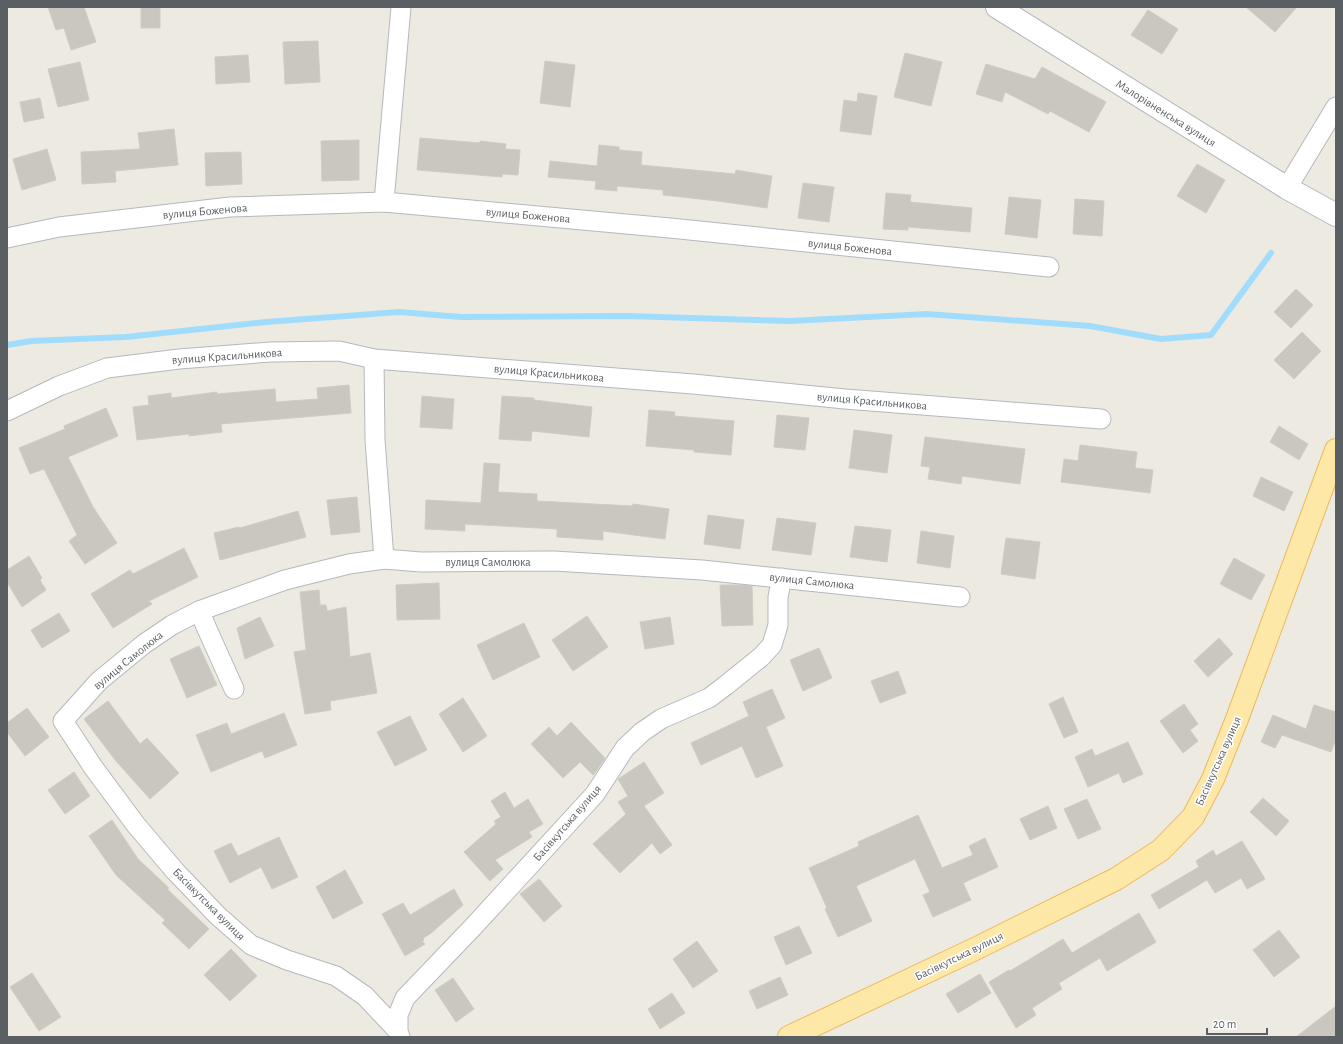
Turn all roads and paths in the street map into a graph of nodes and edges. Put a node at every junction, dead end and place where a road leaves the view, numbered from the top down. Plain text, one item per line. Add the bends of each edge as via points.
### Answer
1 (401, 7) edge
2 (997, 7) edge
3 (1336, 107) edge
4 (1287, 188) junction
5 (384, 202) junction
6 (1336, 215) edge
7 (8, 233) edge
8 (1049, 267) dead end
9 (374, 359) junction
10 (7, 411) edge
11 (1101, 419) dead end
12 (1336, 450) edge
13 (384, 559) junction
14 (782, 578) junction
15 (960, 596) dead end
16 (199, 611) junction
17 (234, 689) dead end
18 (63, 721) joint
19 (399, 1034) edge
20 (789, 1037) edge

1 - 5 street
2 - 4 street, Малорівненська вулиця
3 - 4 street
4 - 6 street, Малорівненська вулиця
5 - 7 street, вулиця Боженова via 230,207
5 - 8 street, вулиця Боженова
9 - 10 street, вулиця Красильникова via 339,351 271,352 107,368 59,386
9 - 11 street, вулиця Красильникова
9 - 13 street via 375,440
12 - 20 main road, Басівкутська вулиця via 1237,719 1213,779 1193,816 1161,850 1116,879 968,953
13 - 14 street, вулиця Самолюка via 421,562 554,562 702,570
13 - 16 street, вулиця Самолюка via 349,564 285,580
14 - 15 street, вулиця Самолюка
14 - 19 street, Басівкутська вулиця via 778,597 778,625 772,645 726,686 708,698 661,719 625,748 595,794 405,998 398,1015
16 - 17 street
16 - 18 street, вулиця Самолюка via 144,644 99,681
18 - 19 street, Басівкутська вулиця via 136,825 217,915 251,945 336,976 366,996

